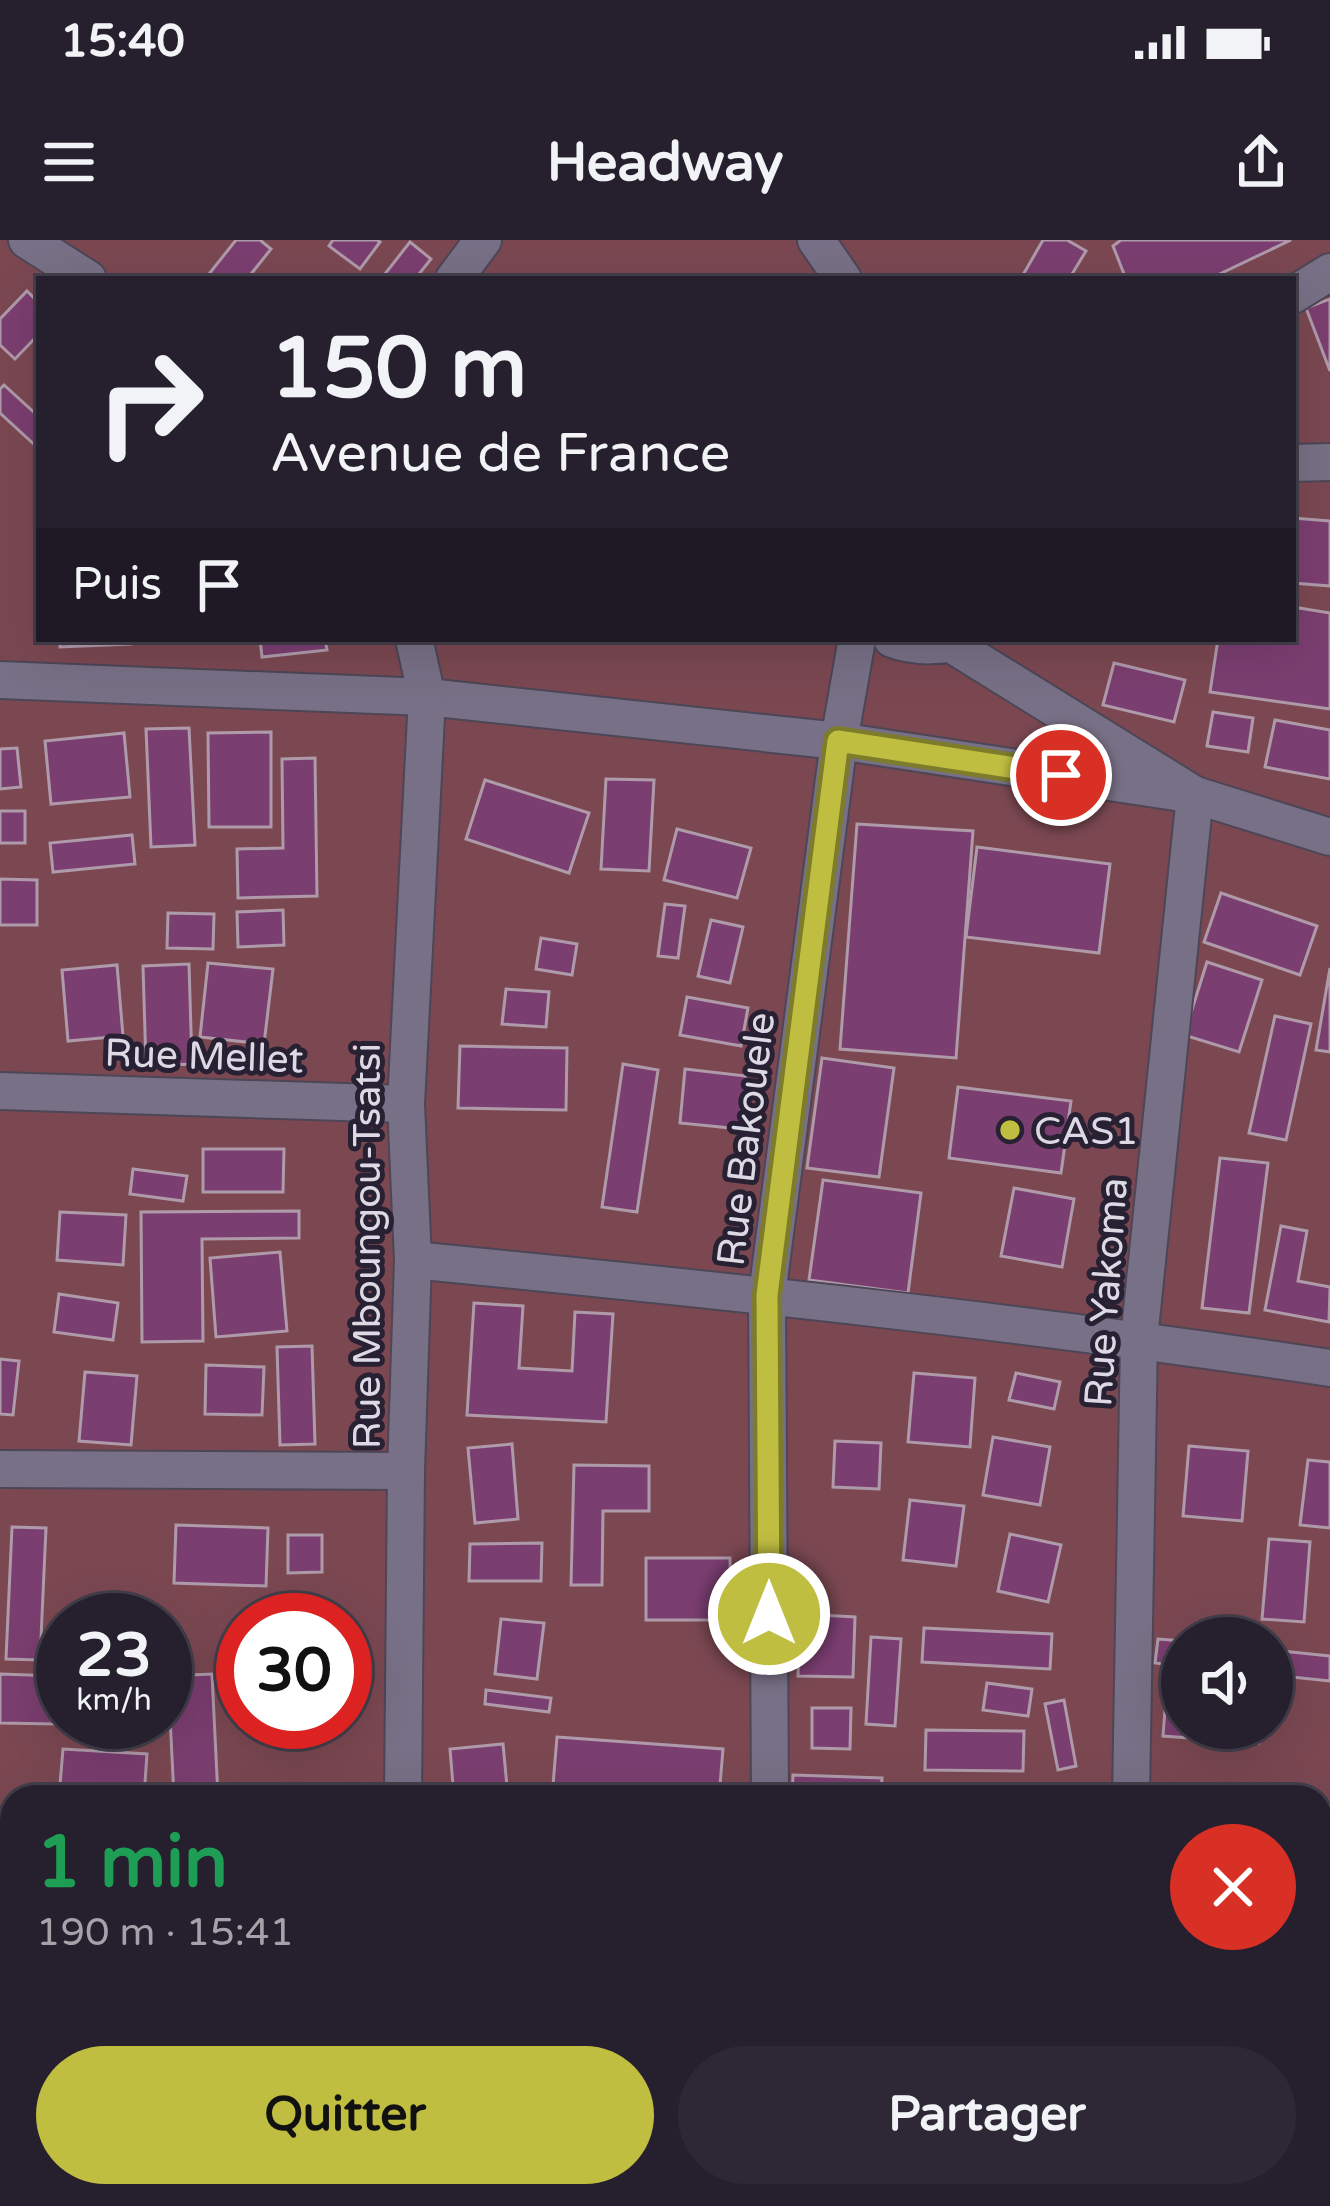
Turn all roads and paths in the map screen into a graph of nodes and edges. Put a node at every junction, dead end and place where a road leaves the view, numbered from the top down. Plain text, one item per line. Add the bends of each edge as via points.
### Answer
1 (27, 240) edge
2 (483, 240) edge
3 (816, 240) edge
4 (1330, 272) edge
5 (83, 276) edge
6 (456, 276) edge
7 (841, 276) edge
8 (1296, 293) edge
9 (1330, 462) edge
10 (1296, 464) edge
11 (415, 642) edge
12 (856, 642) edge
13 (899, 642) edge
14 (959, 642) edge
15 (0, 680) edge
16 (428, 697) junction
17 (838, 741) junction
18 (1195, 795) junction
19 (1330, 837) edge
20 (0, 1091) edge
21 (406, 1103) junction
22 (413, 1260) junction
23 (767, 1295) junction
24 (1139, 1339) junction
25 (1330, 1368) edge
26 (0, 1469) edge
27 (406, 1472) junction
28 (404, 1785) edge
29 (770, 1785) edge
30 (1131, 1785) edge

1 - 5 street
2 - 6 street
3 - 7 street
4 - 8 street
9 - 10 street
11 - 16 street, Rue Mboungou-Tsatsi
12 - 17 street, Rue Bakouele
13 - 14 street
14 - 18 street
15 - 16 street
16 - 17 street
16 - 21 street, Rue Mboungou-Tsatsi
17 - 18 street
17 - 23 street, Rue Bakouele
18 - 19 street
18 - 24 street, Rue Yakoma
20 - 21 street, Rue Mellet
21 - 22 street, Rue Mboungou-Tsatsi
22 - 23 street
22 - 27 street, Rue Mboungou-Tsatsi
23 - 24 street
23 - 29 street, Rue Bakouele
24 - 25 street
24 - 30 street, Rue Yakoma
26 - 27 street
27 - 28 street, Rue Mboungou-Tsatsi

